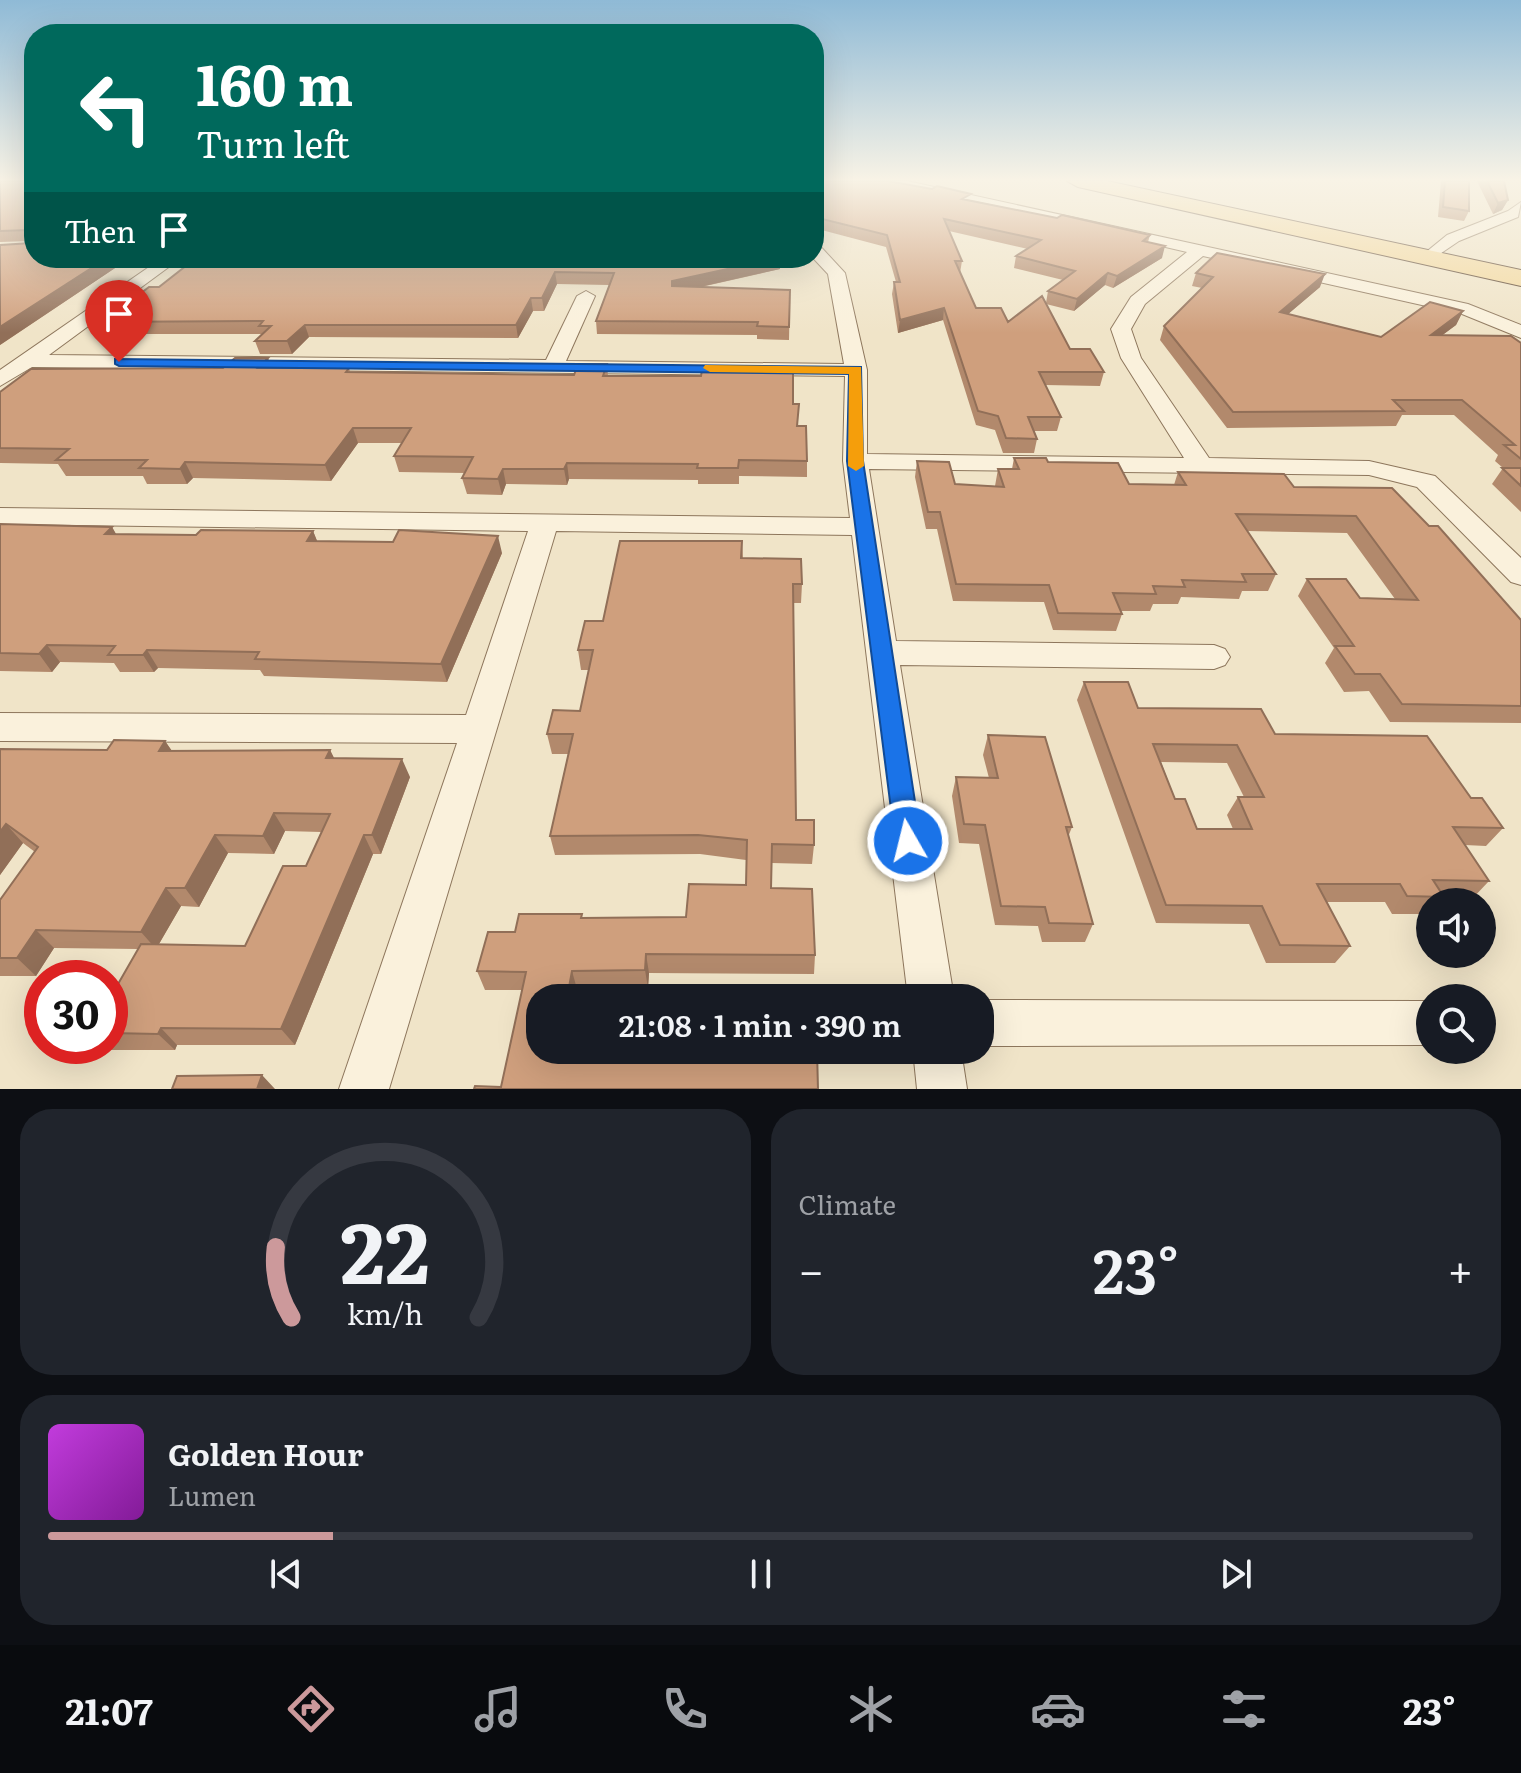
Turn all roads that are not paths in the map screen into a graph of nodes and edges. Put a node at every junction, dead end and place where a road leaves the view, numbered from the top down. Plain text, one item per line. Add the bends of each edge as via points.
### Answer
1 (1122, 232) edge
2 (1312, 232) edge
3 (1468, 232) edge
4 (1201, 249) junction
5 (1428, 257) junction
6 (824, 260) edge
7 (159, 268) edge
8 (1521, 278) edge
9 (586, 296) dead end
10 (1521, 332) edge
11 (27, 361) junction
12 (553, 367) junction
13 (856, 370) junction
14 (0, 380) edge
15 (855, 461) junction
16 (1200, 463) junction
17 (0, 516) edge
18 (544, 525) junction
19 (863, 527) junction
20 (1521, 575) edge
21 (881, 653) junction
22 (1214, 657) dead end
23 (0, 727) edge
24 (479, 729) junction
25 (929, 984) edge
26 (994, 1023) edge
27 (1416, 1024) edge
28 (939, 1064) edge
29 (364, 1089) edge
30 (942, 1089) edge

1 - 4 street
2 - 5 main road
3 - 5 street
4 - 10 street via 1468,310
4 - 16 street via 1138,301 1121,329 1131,358
5 - 8 main road
6 - 13 street via 836,273
7 - 11 street
9 - 12 street
11 - 12 street
11 - 14 street
12 - 13 street
13 - 15 street
15 - 16 street
15 - 19 street
16 - 20 street via 1369,468 1426,481
17 - 18 street
18 - 19 street
18 - 24 street
19 - 21 street
21 - 22 street
21 - 25 street
23 - 24 street
24 - 29 street
26 - 27 street
28 - 30 street

